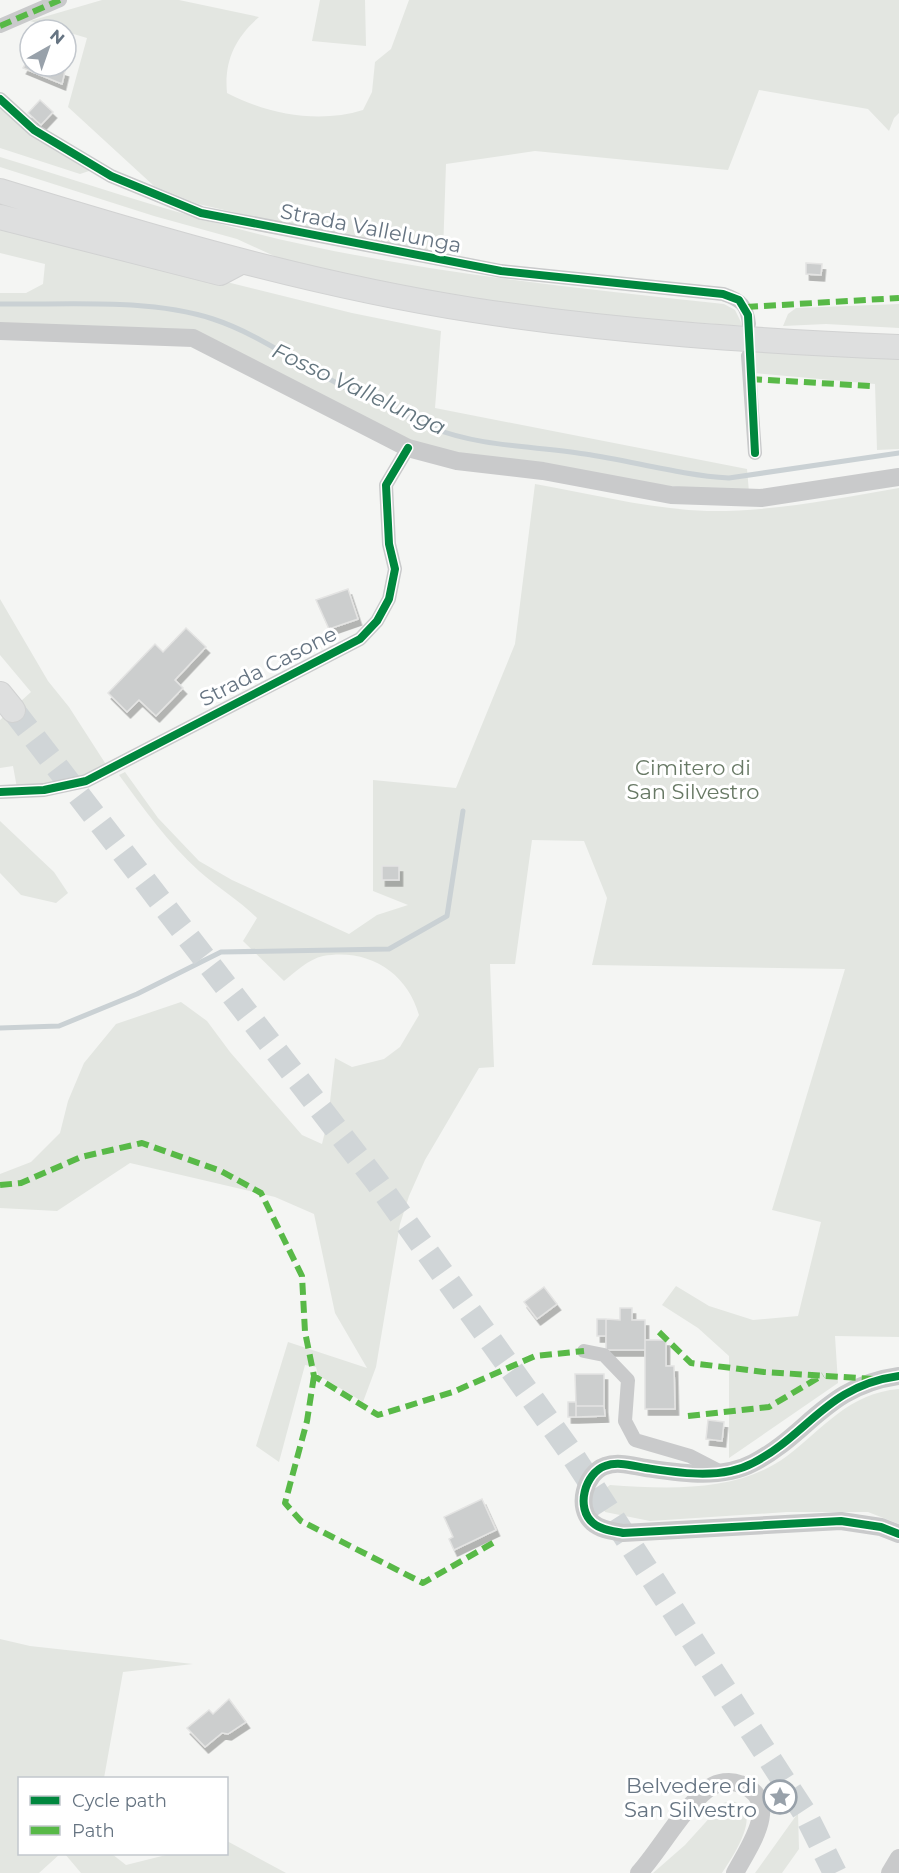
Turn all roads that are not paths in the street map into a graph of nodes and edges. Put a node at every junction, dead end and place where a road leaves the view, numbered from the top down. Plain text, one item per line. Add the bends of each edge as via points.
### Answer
1 (60, 0) edge
2 (0, 26) edge
3 (0, 99) edge
4 (0, 191) edge
5 (0, 217) edge
6 (241, 262) junction
7 (749, 324) dead end
8 (0, 331) edge
9 (899, 347) edge
10 (748, 356) dead end
11 (408, 448) junction
12 (755, 453) dead end
13 (899, 477) edge
14 (0, 792) edge
15 (584, 1351) dead end
16 (899, 1376) edge
17 (719, 1471) junction
18 (899, 1534) edge
19 (899, 1858) edge
20 (639, 1873) edge
21 (735, 1873) edge
22 (890, 1873) edge

1 - 2 street
3 - 7 street, Strada Vallelunga via 34,130 111,176 201,213 501,271 723,294 746,306
4 - 6 highway
5 - 6 highway via 220,273
6 - 9 highway via 472,310 549,320 685,335
8 - 11 street via 193,338
10 - 12 street
11 - 13 street via 457,461 543,471 671,495 761,498
11 - 14 street, Strada Casone via 386,486 389,544 395,568 389,599 377,621 360,639 86,781 44,790
15 - 17 street via 604,1355 628,1380 625,1421 635,1440 690,1456
16 - 17 street via 878,1379 840,1396 767,1454 744,1466
17 - 18 street via 689,1475 617,1463 605,1466 592,1473 587,1483 585,1509 592,1522 609,1530 633,1533 841,1521
19 - 22 street
20 - 21 street via 690,1808 708,1789 725,1782 747,1787 762,1811 760,1827

